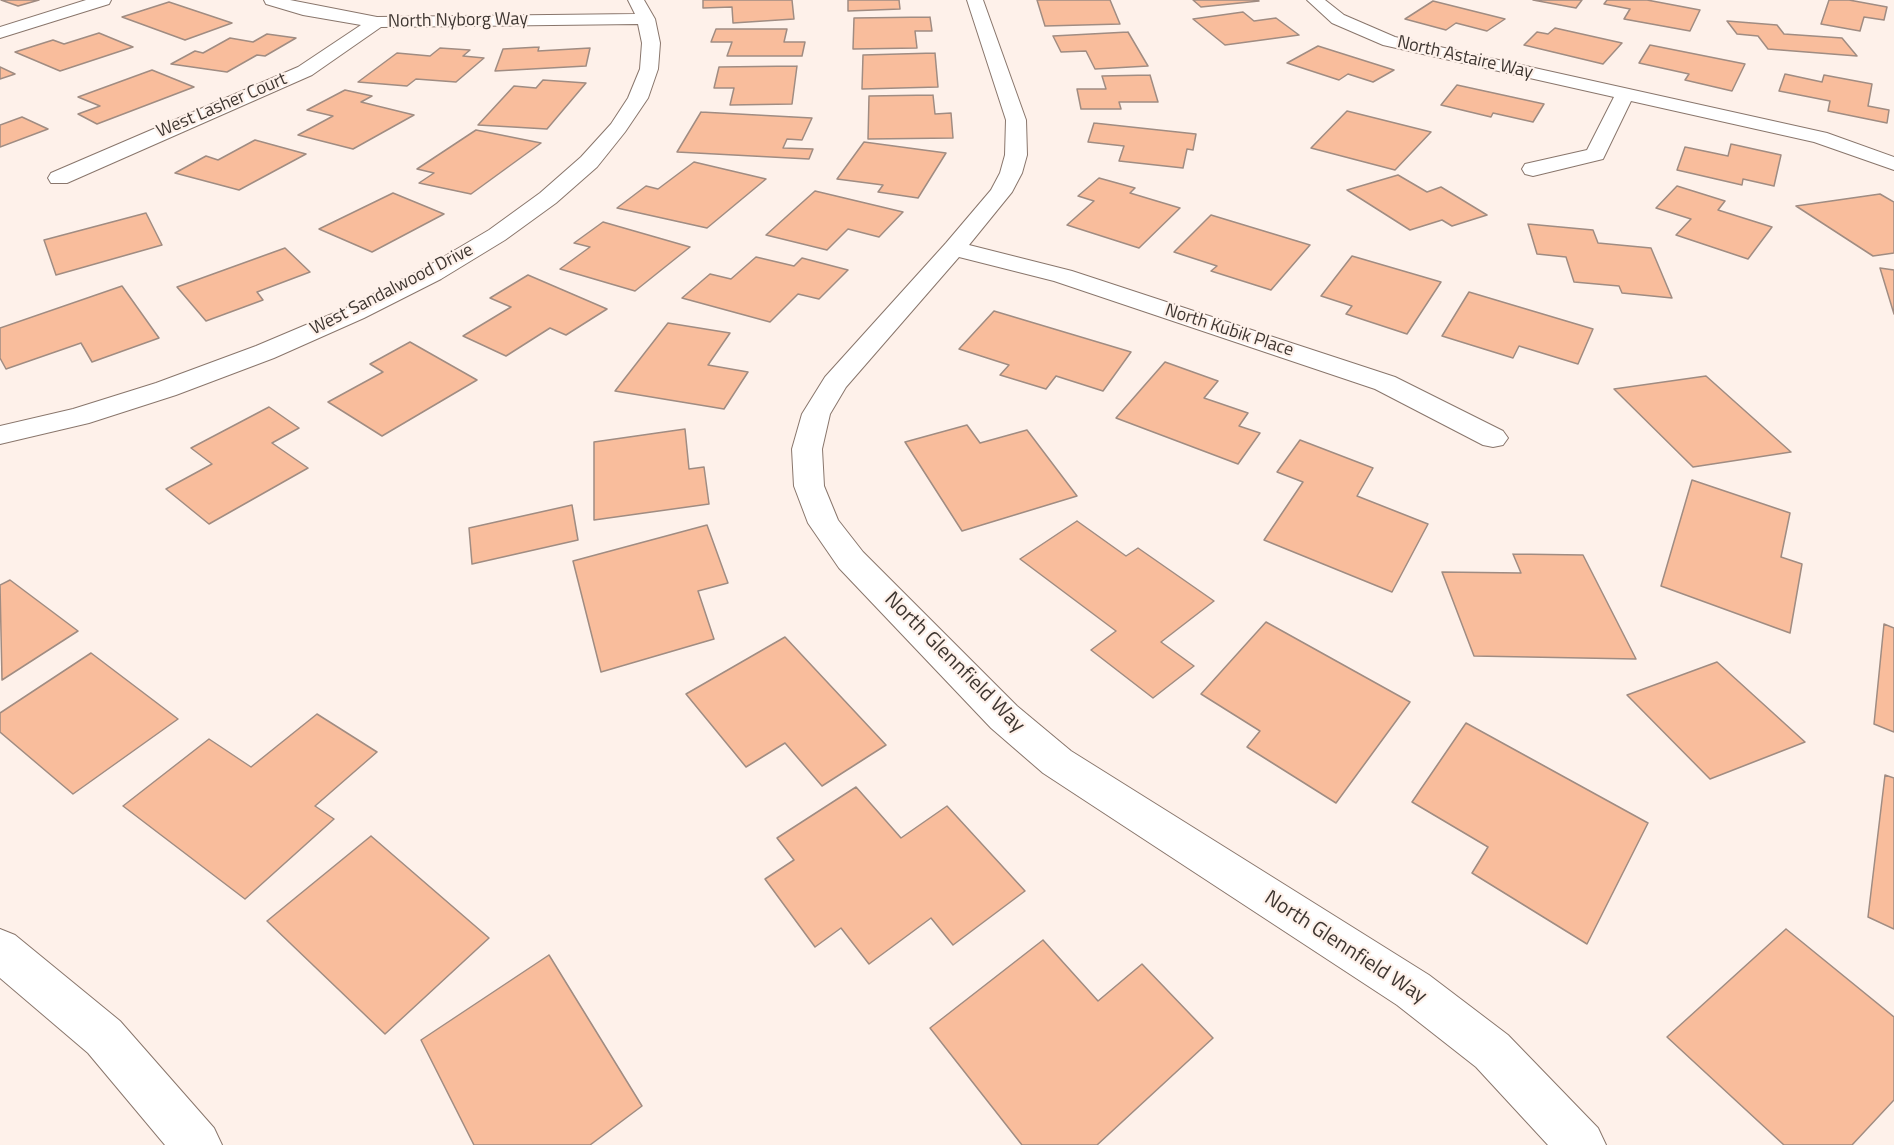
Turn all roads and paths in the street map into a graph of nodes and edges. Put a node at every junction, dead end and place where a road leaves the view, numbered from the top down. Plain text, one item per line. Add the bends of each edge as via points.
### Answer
1 (104, 0) edge
2 (273, 0) edge
3 (975, 0) edge
4 (1315, 0) edge
5 (641, 10) edge
6 (377, 22) junction
7 (0, 33) edge
8 (1625, 94) junction
9 (1894, 164) edge
10 (1533, 169) dead end
11 (59, 178) dead end
12 (954, 248) junction
13 (0, 435) edge
14 (1493, 438) dead end
15 (0, 950) edge
16 (197, 1145) edge
17 (1581, 1145) edge

1 - 7 street
2 - 6 street, North Nyborg Way via 309,11
3 - 12 street, North Glennfield Way via 1016,120 1017,146 1011,173 1001,192
4 - 8 street, North Astaire Way via 1338,20 1389,41
5 - 6 street, North Nyborg Way
5 - 13 street, West Sandalwood Drive via 651,43 649,69 638,98 589,162 497,235 355,313 265,352 79,417
6 - 11 street, West Lasher Court via 306,71
8 - 9 street, North Astaire Way via 1820,137
8 - 10 street via 1595,154
12 - 14 street, North Kubik Place via 1063,276 1386,383
12 - 17 street, North Glennfield Way via 834,383 816,414 807,449 809,486 824,523 851,560 1004,717 1057,762 1413,990 1492,1050
15 - 16 street via 104,1037

